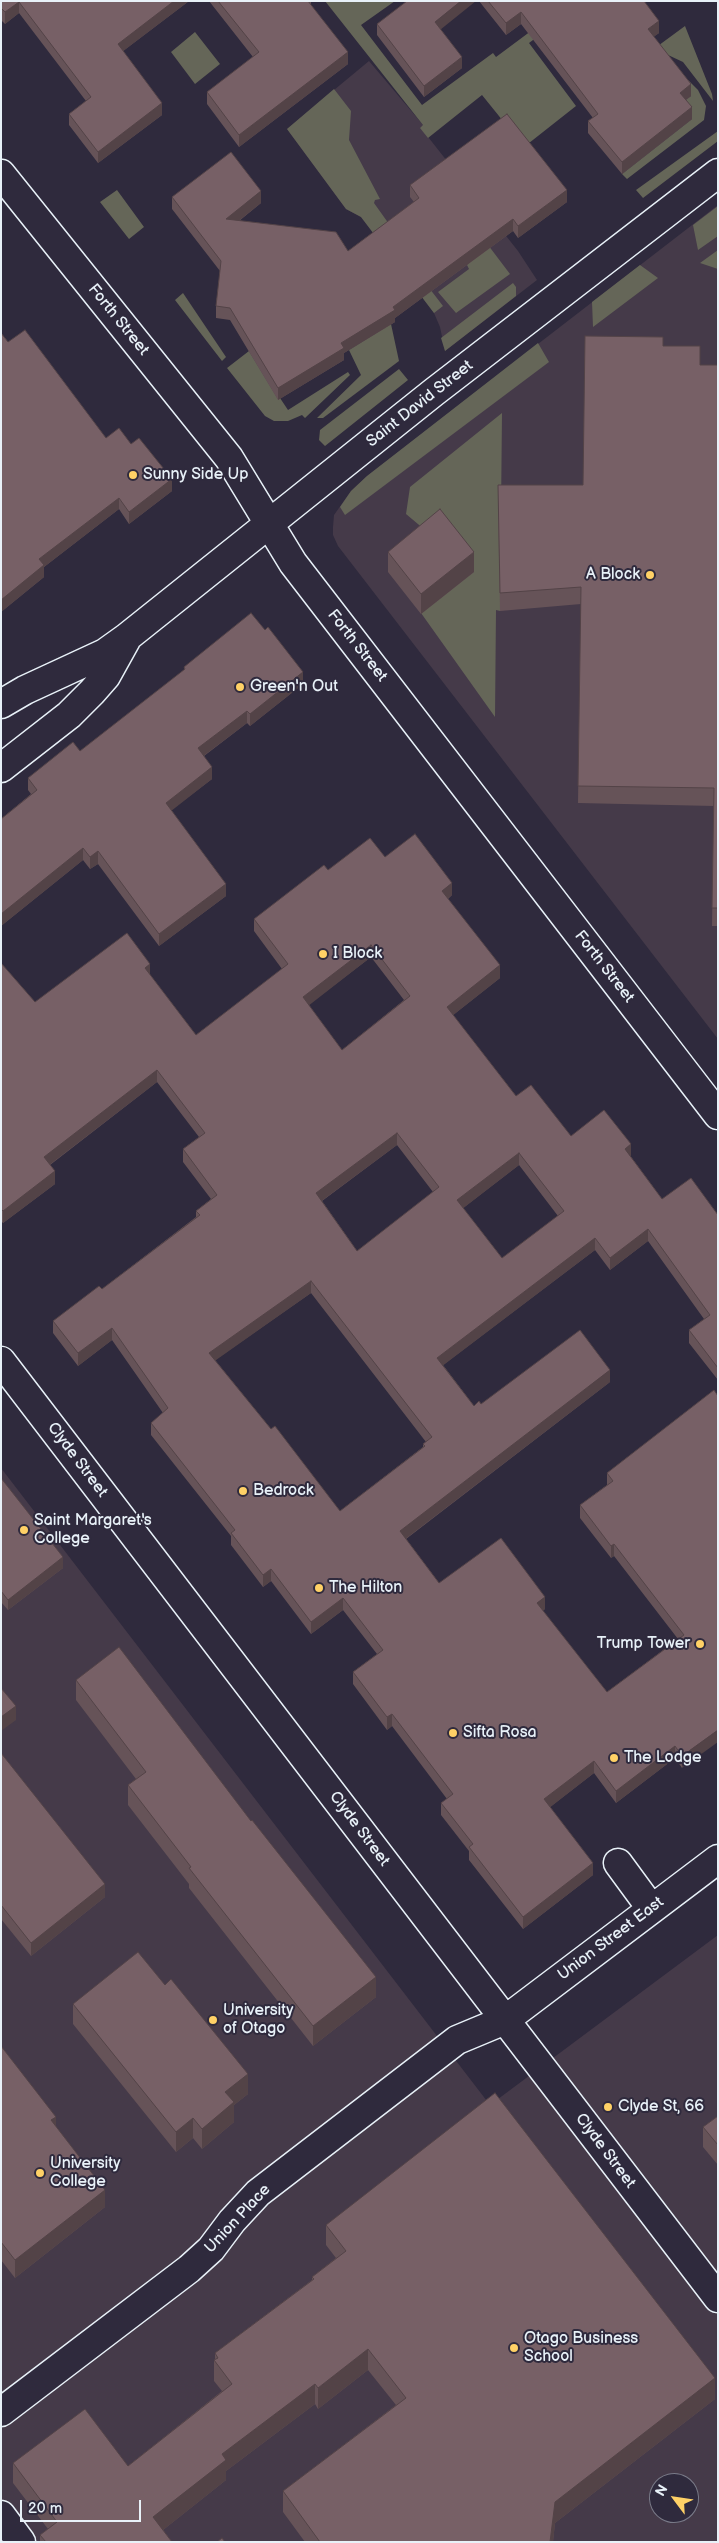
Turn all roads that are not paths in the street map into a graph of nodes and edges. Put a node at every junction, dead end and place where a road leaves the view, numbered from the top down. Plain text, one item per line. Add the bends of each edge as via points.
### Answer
1 (1, 174) edge
2 (718, 174) edge
3 (269, 524) junction
4 (126, 638) junction
5 (1, 704) edge
6 (1, 768) edge
7 (718, 1115) edge
8 (1, 1361) edge
9 (718, 1859) edge
10 (618, 1863) dead end
11 (651, 1908) junction
12 (505, 2020) junction
13 (718, 2298) edge
14 (1, 2412) edge
15 (1, 2516) edge
16 (21, 2542) edge

1 - 3 street, Forth Street via 229,458
2 - 3 street, Saint David Street via 529,318
3 - 4 street, Saint David Street
3 - 7 street, Forth Street via 293,562
4 - 5 street, Saint David Street via 105,653
4 - 6 street, Saint David Street via 106,676 92,692
8 - 12 street, Clyde Street
9 - 11 street, Union Street East
10 - 11 street
11 - 12 street, Union Street East
12 - 13 street, Clyde Street
12 - 14 street, Union Place via 458,2040 266,2188 189,2269
15 - 16 street

